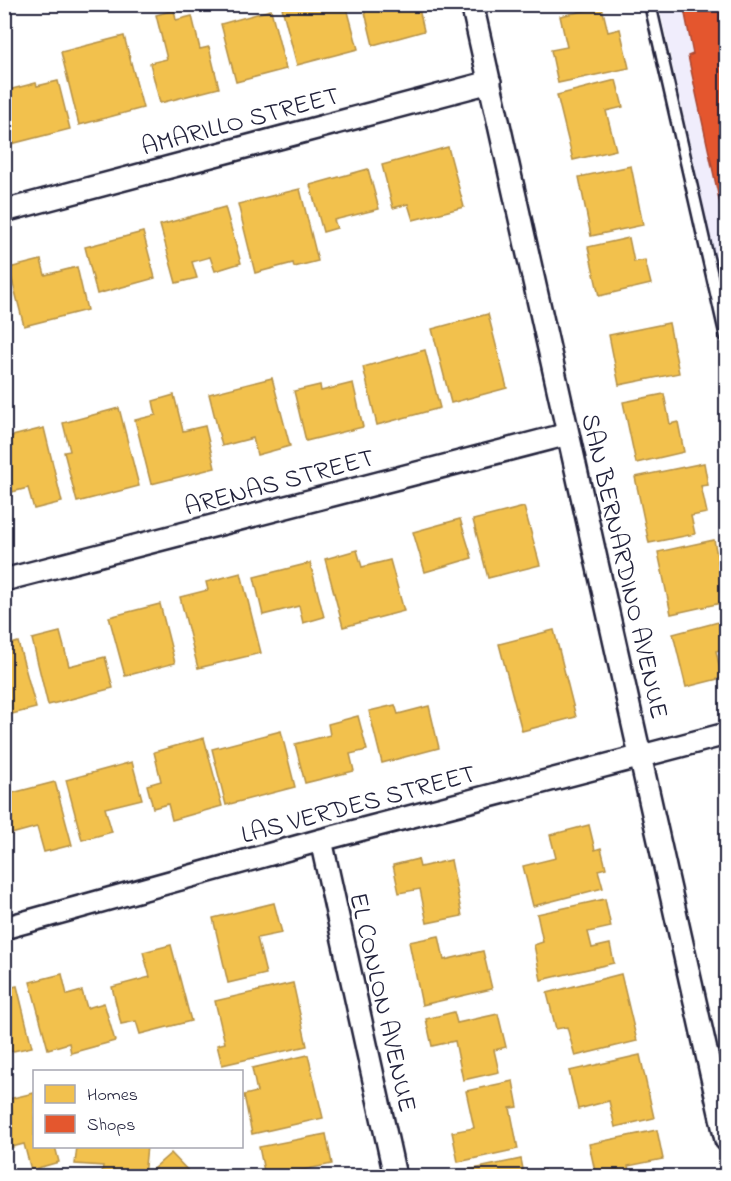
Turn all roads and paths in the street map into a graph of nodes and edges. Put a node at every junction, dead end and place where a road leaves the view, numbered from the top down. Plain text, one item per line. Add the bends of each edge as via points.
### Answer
1 (472, 4) edge
2 (650, 4) edge
3 (490, 82) junction
4 (4, 211) edge
5 (726, 337) edge
6 (568, 434) junction
7 (4, 580) edge
8 (726, 734) edge
9 (641, 755) junction
10 (321, 840) junction
11 (4, 928) edge
12 (726, 1140) edge
13 (395, 1176) edge

1 - 3 street, SAN BERNARDINO AVENUE
2 - 5 lane
3 - 4 street, AMARILLO STREET
3 - 6 street, SAN BERNARDINO AVENUE
6 - 7 street, ARENAS STREET
6 - 9 street, SAN BERNARDINO AVENUE
8 - 9 street, LAS VERDES STREET
9 - 10 street, LAS VERDES STREET
9 - 12 street, SAN BERNARDINO AVENUE
10 - 11 street, LAS VERDES STREET
10 - 13 street, EL CONLON AVENUE

